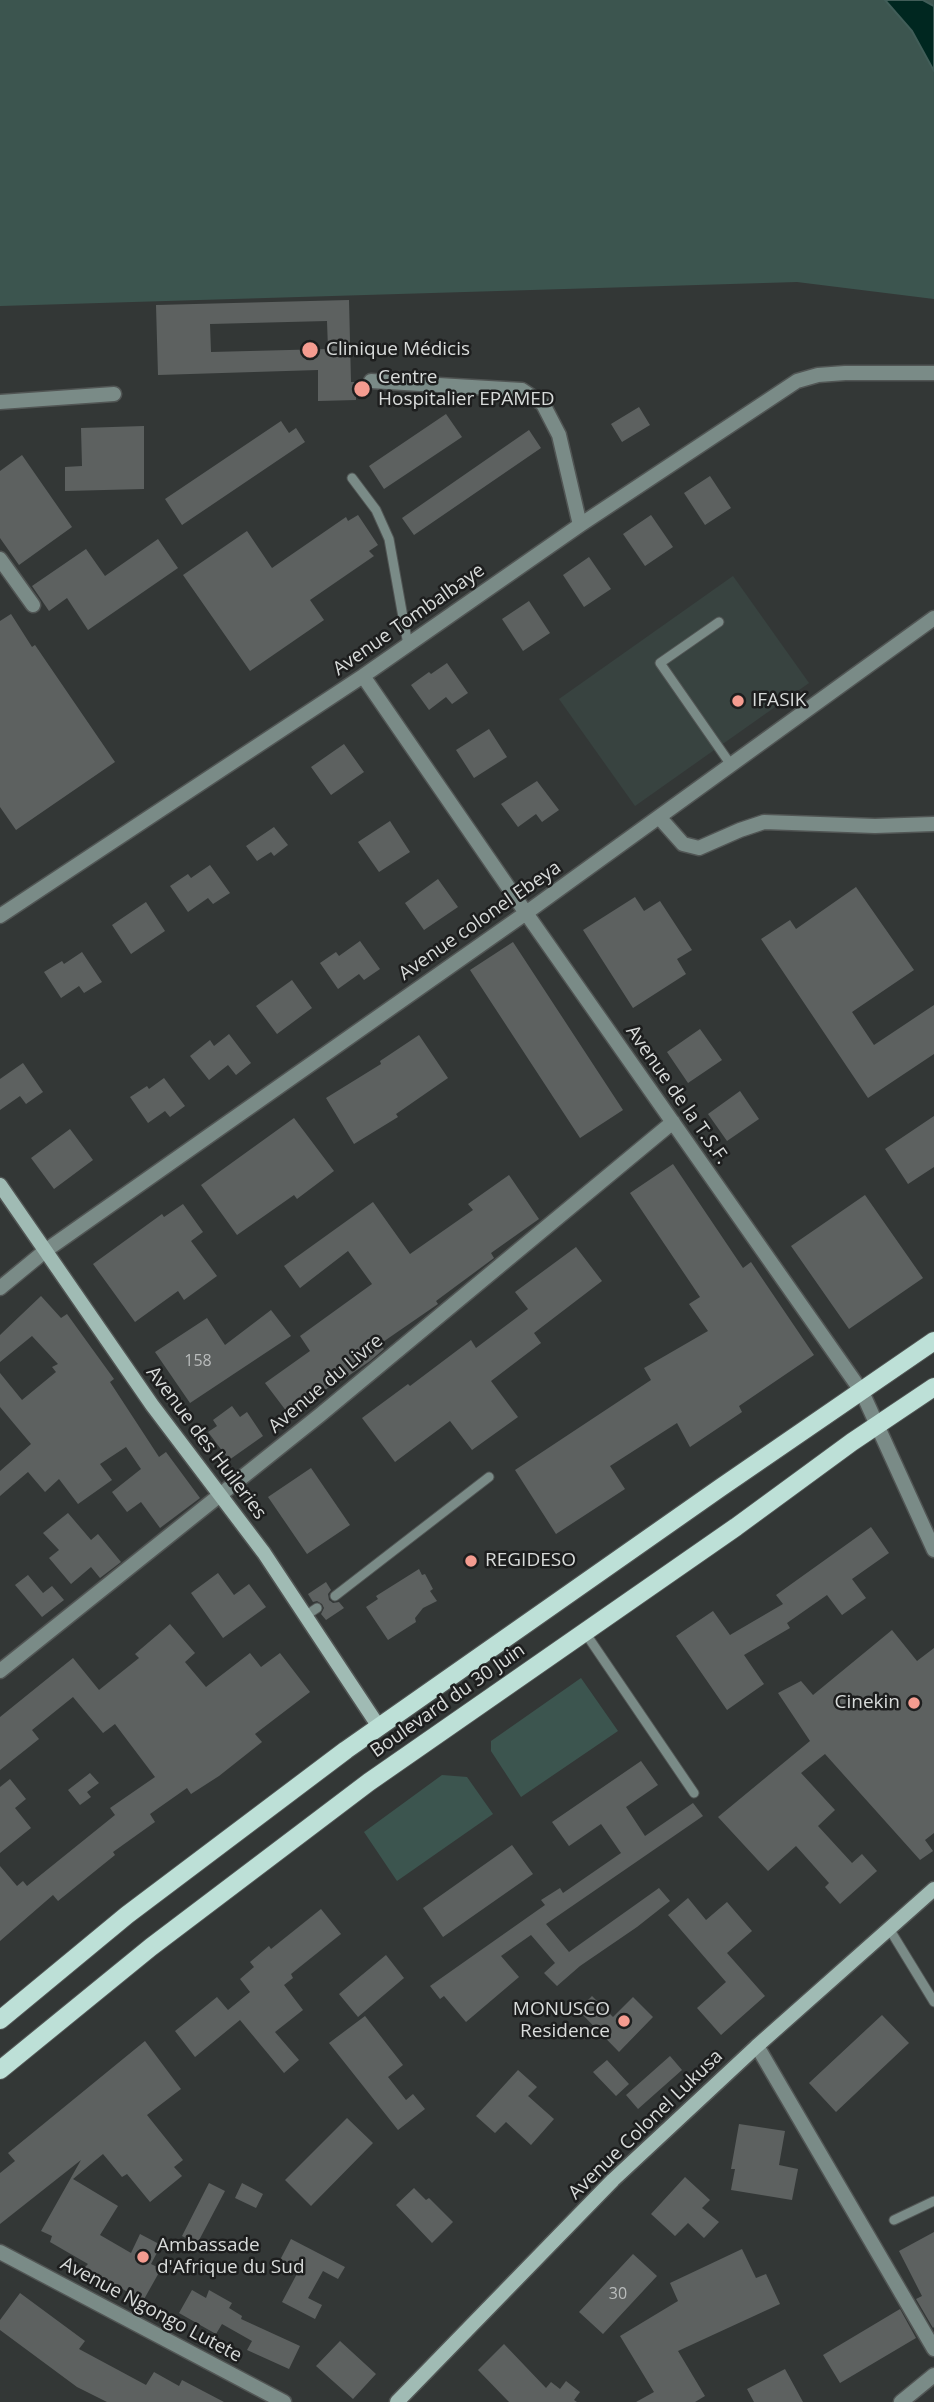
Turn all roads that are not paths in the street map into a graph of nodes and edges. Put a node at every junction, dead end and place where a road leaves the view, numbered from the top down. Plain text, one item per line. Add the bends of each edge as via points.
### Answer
1 (934, 373) edge
2 (371, 381) dead end
3 (114, 394) dead end
4 (0, 402) edge
5 (352, 478) dead end
6 (580, 525) junction
7 (0, 559) edge
8 (33, 605) dead end
9 (719, 622) dead end
10 (932, 623) edge
11 (408, 645) junction
12 (363, 676) junction
13 (731, 765) junction
14 (659, 817) junction
15 (934, 824) edge
16 (526, 913) junction
17 (0, 916) edge
18 (673, 1122) junction
19 (0, 1185) edge
20 (45, 1251) junction
21 (0, 1288) edge
22 (934, 1341) edge
23 (934, 1387) edge
24 (862, 1392) junction
25 (877, 1425) junction
26 (489, 1477) dead end
27 (220, 1496) junction
28 (934, 1550) edge
29 (335, 1595) dead end
30 (584, 1631) junction
31 (0, 1671) edge
32 (379, 1727) junction
33 (694, 1793) dead end
34 (934, 1889) edge
35 (890, 1930) junction
36 (934, 2002) edge
37 (0, 2020) edge
38 (757, 2046) junction
39 (0, 2070) edge
40 (934, 2201) edge
41 (894, 2220) dead end
42 (0, 2252) edge
43 (934, 2349) edge
44 (934, 2375) edge
45 (284, 2402) edge
46 (397, 2402) edge
47 (901, 2402) edge

1 - 6 street, Avenue Tombalbaye via 845,373 797,382
2 - 6 street via 522,390 543,404 559,435
3 - 4 street
5 - 11 lane via 376,510 389,539
6 - 11 street, Avenue Tombalbaye
7 - 8 street
9 - 13 lane via 660,663
10 - 13 street, Avenue colonel Ebeya
11 - 12 street, Avenue Tombalbaye
12 - 16 street, Avenue de la T.S.F.
12 - 17 street, Avenue Tombalbaye
13 - 14 street, Avenue colonel Ebeya
14 - 15 street via 682,844 699,848 764,822
14 - 16 street, Avenue colonel Ebeya
16 - 18 street, Avenue de la T.S.F.
16 - 20 street, Avenue colonel Ebeya
18 - 24 street, Avenue de la T.S.F.
18 - 27 street, Avenue du Livre
19 - 20 main road, Avenue des Huileries
20 - 21 street
20 - 27 main road, Avenue des Huileries
22 - 24 main road, Boulevard du 30 Juin
23 - 25 main road, Boulevard du 30 Juin
24 - 25 street, Avenue de la T.S.F.
24 - 32 main road, Boulevard du 30 Juin
25 - 28 street, Avenue de la T.S.F.
25 - 30 main road, Boulevard du 30 Juin
26 - 29 lane
27 - 31 street, Avenue du Livre
27 - 32 main road, Avenue des Huileries via 311,1612
30 - 33 lane
30 - 39 main road, Boulevard du 30 Juin via 369,1782 151,1947
32 - 37 main road, Boulevard du 30 Juin via 127,1915
34 - 35 main road, Avenue Colonel Lukusa
35 - 36 lane
35 - 38 main road, Avenue Colonel Lukusa
38 - 43 street
38 - 46 main road, Avenue Colonel Lukusa via 613,2180
40 - 41 lane
42 - 45 street, Avenue Ngongo Lutete
44 - 47 street

